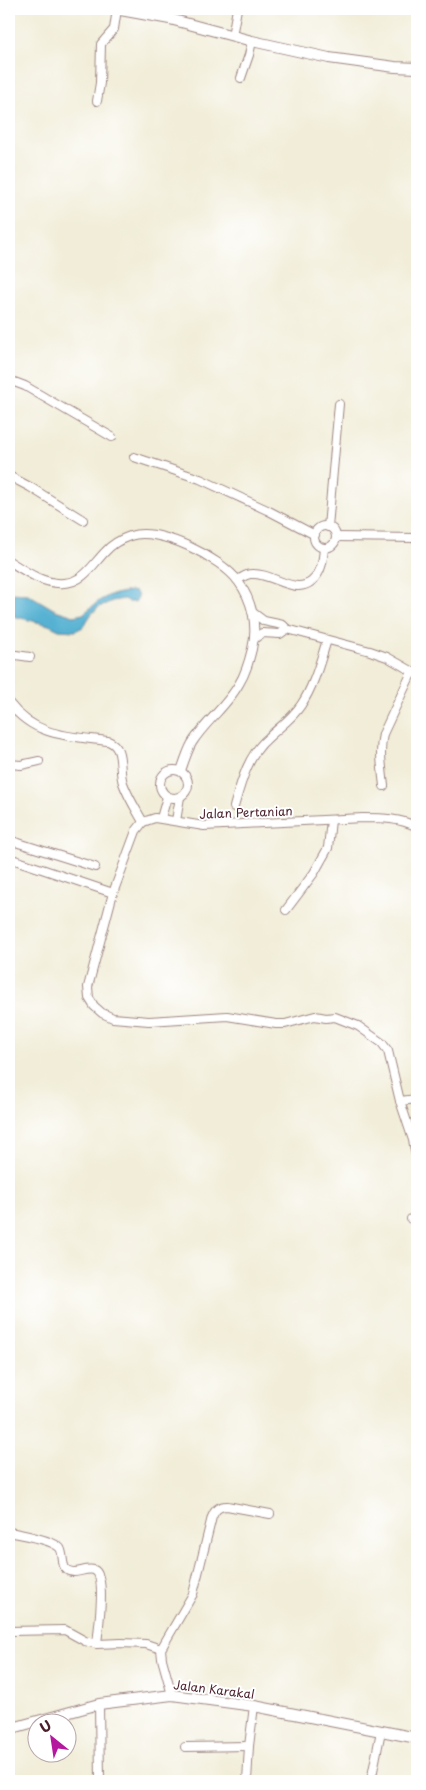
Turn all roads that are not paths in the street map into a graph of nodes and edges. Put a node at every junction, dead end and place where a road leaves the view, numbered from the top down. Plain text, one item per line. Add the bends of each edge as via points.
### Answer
1 (116, 9) edge
2 (237, 9) edge
3 (161, 13) edge
4 (232, 36) junction
5 (252, 41) junction
6 (417, 68) edge
7 (241, 78) dead end
8 (97, 101) dead end
9 (9, 380) edge
10 (339, 404) dead end
11 (112, 437) dead end
12 (134, 457) dead end
13 (9, 476) edge
14 (83, 520) dead end
15 (328, 527) junction
16 (315, 535) junction
17 (336, 537) junction
18 (417, 538) edge
19 (324, 548) junction
20 (9, 562) edge
21 (237, 580) junction
22 (252, 612) junction
23 (287, 629) junction
24 (254, 639) junction
25 (327, 640) junction
26 (9, 654) edge
27 (30, 657) dead end
28 (414, 673) edge
29 (10, 703) edge
30 (39, 762) dead end
31 (9, 764) edge
32 (181, 771) junction
33 (384, 786) dead end
34 (168, 797) junction
35 (180, 797) junction
36 (234, 807) dead end
37 (161, 818) junction
38 (331, 820) junction
39 (176, 821) junction
40 (143, 822) junction
41 (417, 826) edge
42 (9, 840) edge
43 (9, 858) edge
44 (95, 867) dead end
45 (112, 893) junction
46 (286, 910) dead end
47 (417, 1099) edge
48 (400, 1101) junction
49 (417, 1161) edge
50 (270, 1514) dead end
51 (9, 1532) edge
52 (9, 1631) edge
53 (96, 1644) junction
54 (161, 1649) junction
55 (172, 1695) junction
56 (99, 1704) junction
57 (254, 1706) junction
58 (9, 1729) edge
59 (382, 1731) junction
60 (417, 1738) edge
61 (249, 1746) junction
62 (185, 1747) dead end
63 (100, 1781) edge
64 (247, 1781) edge
65 (371, 1781) edge

1 - 3 main road
1 - 8 street via 114,29 101,44
2 - 4 street
3 - 4 main road
4 - 5 main road
5 - 6 main road via 336,59
5 - 7 street
9 - 11 street
10 - 15 street
12 - 16 street via 200,480
13 - 14 street
15 - 16 street via 319,529
15 - 17 street
16 - 19 street via 318,545
17 - 18 street
17 - 19 street via 334,544
19 - 21 street via 321,568 306,585 294,586 256,574
20 - 21 street via 40,578 65,584 88,572 104,553 120,541 131,536 154,534 196,551
21 - 22 street
22 - 23 street via 264,621
22 - 24 street
23 - 24 street via 280,634 262,633
23 - 25 street
24 - 32 street via 240,684 193,742
25 - 28 street via 387,657
25 - 36 street via 302,704 256,751
26 - 27 street
28 - 33 street via 381,744
29 - 40 street via 23,718 44,731 116,745 120,775
30 - 31 street
32 - 34 street via 169,771 161,780 161,788
32 - 35 street via 188,784
34 - 35 street
34 - 37 street
35 - 39 street
37 - 39 street, Jalan Pertanian
37 - 40 street, Jalan Pertanian
38 - 39 street, Jalan Pertanian via 210,826
38 - 41 street, Jalan Pertanian via 385,818
38 - 46 street via 328,848
40 - 45 street via 136,831
42 - 44 street
43 - 45 street
45 - 48 street via 88,987 89,998 102,1013 114,1018 149,1021 227,1016 276,1024 315,1016 335,1017 358,1026 382,1043 388,1051
47 - 48 street
48 - 49 street
50 - 54 street via 228,1506 215,1510 193,1594
51 - 53 street via 55,1544 61,1550 64,1567 69,1571 89,1569 100,1576
52 - 53 street via 65,1630
53 - 54 street via 146,1644
54 - 55 street
55 - 56 main road, Jalan Karakal
55 - 57 main road, Jalan Karakal
56 - 58 main road, Jalan Karakal
56 - 63 street
57 - 59 main road, Jalan Karakal
57 - 61 street
59 - 60 main road, Jalan Karakal
59 - 65 street
61 - 62 street
61 - 64 street

